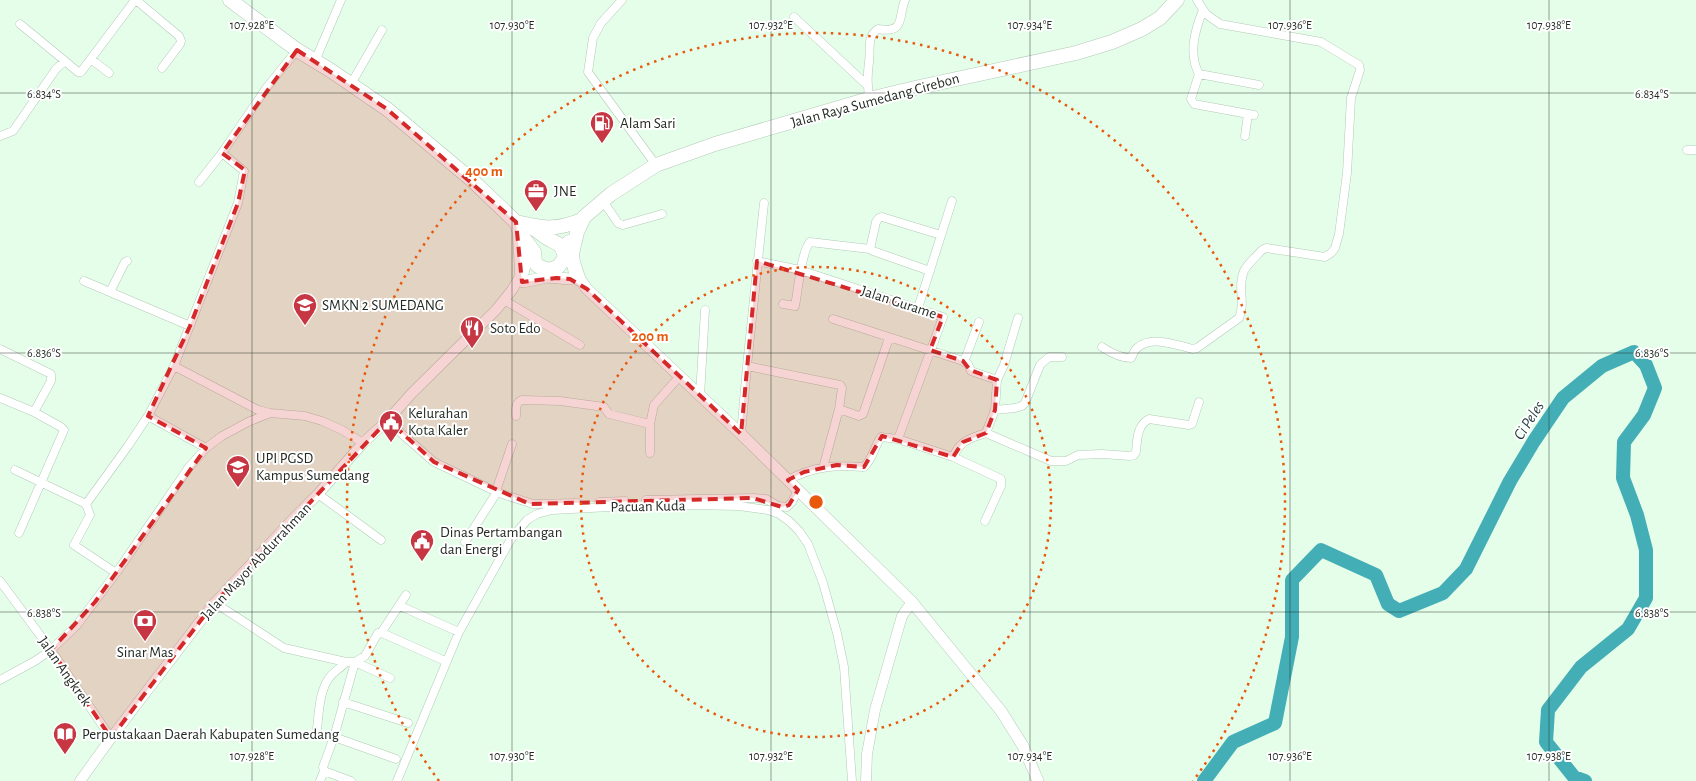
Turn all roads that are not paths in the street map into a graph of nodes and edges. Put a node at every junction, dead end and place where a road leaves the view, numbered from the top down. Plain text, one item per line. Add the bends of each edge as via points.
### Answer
1 (135, 0) edge
2 (230, 0) edge
3 (341, 0) edge
4 (621, 0) edge
5 (905, 0) edge
6 (1177, 0) edge
7 (1197, 0) edge
8 (1204, 10) junction
9 (794, 16) dead end
10 (20, 24) dead end
11 (382, 30) dead end
12 (297, 50) junction
13 (91, 59) junction
14 (65, 61) junction
15 (315, 61) junction
16 (162, 68) dead end
17 (109, 73) dead end
18 (1200, 74) junction
19 (351, 84) junction
20 (1259, 85) dead end
21 (868, 93) junction
22 (0, 136) edge
23 (1245, 136) dead end
24 (1687, 150) dead end
25 (1696, 150) edge
26 (222, 152) junction
27 (656, 165) junction
28 (199, 182) dead end
29 (602, 201) junction
30 (952, 201) dead end
31 (764, 203) dead end
32 (662, 214) dead end
33 (576, 226) junction
34 (521, 227) junction
35 (941, 235) junction
36 (550, 239) junction
37 (870, 249) junction
38 (534, 252) junction
39 (564, 254) junction
40 (127, 261) dead end
41 (757, 261) junction
42 (548, 270) junction
43 (800, 270) junction
44 (930, 271) junction
45 (523, 277) junction
46 (84, 281) dead end
47 (578, 282) junction
48 (110, 292) junction
49 (504, 300) junction
50 (783, 304) dead end
51 (918, 308) junction
52 (705, 310) dead end
53 (1018, 318) dead end
54 (833, 319) dead end
55 (979, 322) dead end
56 (190, 326) junction
57 (889, 338) junction
58 (580, 345) dead end
59 (1102, 347) dead end
60 (930, 350) junction
61 (1, 352) edge
62 (1062, 357) dead end
63 (964, 362) junction
64 (174, 366) junction
65 (747, 366) junction
66 (679, 377) junction
67 (997, 380) junction
68 (700, 396) junction
69 (0, 398) edge
70 (1199, 402) dead end
71 (838, 409) junction
72 (995, 410) junction
73 (34, 412) junction
74 (270, 413) junction
75 (148, 416) junction
76 (516, 416) dead end
77 (388, 420) junction
78 (650, 424) junction
79 (741, 434) junction
80 (986, 434) junction
81 (898, 439) junction
82 (363, 443) junction
83 (512, 444) dead end
84 (206, 448) junction
85 (650, 453) dead end
86 (953, 457) junction
87 (823, 468) junction
88 (15, 470) dead end
89 (788, 480) junction
90 (42, 482) junction
91 (798, 490) junction
92 (496, 491) junction
93 (318, 494) junction
94 (86, 504) junction
95 (985, 521) dead end
96 (18, 533) dead end
97 (381, 540) dead end
98 (465, 542) dead end
99 (116, 573) junction
100 (0, 581) edge
101 (406, 595) dead end
102 (912, 602) junction
103 (215, 603) junction
104 (400, 606) junction
105 (459, 632) junction
106 (380, 633) junction
107 (51, 650) junction
108 (446, 661) junction
109 (350, 662) junction
110 (390, 678) dead end
111 (0, 680) edge
112 (343, 702) junction
113 (408, 722) dead end
114 (317, 729) dead end
115 (334, 737) junction
116 (111, 738) junction
117 (396, 759) dead end
118 (324, 772) junction
119 (80, 781) edge
120 (320, 781) edge
121 (351, 781) edge
122 (397, 781) edge
123 (852, 781) edge
124 (866, 781) edge
125 (1038, 781) edge

1 - 13 street
1 - 16 street via 181,39
2 - 12 highway
3 - 15 street
4 - 27 street via 593,38 588,72
5 - 21 street via 898,25 887,31 878,29 871,36 866,73
6 - 21 highway, Jalan Raya Sumedang Cirebon via 1160,18 1142,29 1076,53 916,88
7 - 8 street
8 - 18 street via 1193,45 1194,61
8 - 59 street via 1220,24 1321,42 1359,65 1351,98 1347,172 1337,241 1332,253 1325,257 1262,250 1244,270 1239,318 1197,348 1146,342 1127,359
9 - 21 street
10 - 14 street
11 - 19 street
12 - 15 highway
12 - 26 street
13 - 14 street via 79,73
13 - 17 street
14 - 22 street via 13,131
15 - 19 highway
18 - 20 street
18 - 23 street via 1191,99 1194,104 1251,114
19 - 34 highway via 418,134
21 - 27 highway, Jalan Raya Sumedang Cirebon
24 - 25 street
26 - 28 street
26 - 56 street via 242,168 244,178 238,203
27 - 29 highway, Jalan Raya Sumedang Cirebon
29 - 32 street via 618,223
29 - 33 highway, Jalan Raya Sumedang Cirebon
30 - 35 street
31 - 41 street
33 - 34 highway
33 - 36 highway
33 - 39 highway
33 - 47 highway via 572,254
34 - 36 highway
34 - 38 highway
34 - 45 highway
35 - 37 street via 882,217 876,222
35 - 44 street
36 - 38 highway via 541,242
36 - 39 highway via 561,245
37 - 43 street via 810,242
37 - 44 street
38 - 42 highway via 538,266
38 - 45 main road, Jalan Mayor Abdurrahman
39 - 42 highway via 561,264
39 - 47 main road
40 - 48 street
41 - 43 street, Jalan Gurame
41 - 65 street
42 - 45 main road
42 - 47 main road
43 - 50 street via 796,306
43 - 51 street, Jalan Gurame
44 - 51 street
45 - 47 main road
45 - 49 main road, Jalan Mayor Abdurrahman
46 - 48 street
47 - 66 main road
48 - 56 street
49 - 58 street
49 - 77 main road, Jalan Mayor Abdurrahman
51 - 60 street, Jalan Gurame via 943,317
52 - 68 street
53 - 67 street
54 - 57 street
55 - 63 street
56 - 64 street
57 - 60 street
57 - 71 street via 863,414 859,416
60 - 63 street
60 - 81 street, Jalan Gurame
61 - 73 street via 51,374 51,381
62 - 72 street via 1049,357 1040,365 1022,406
63 - 67 street via 971,371
64 - 74 street via 258,410
64 - 75 street
65 - 71 street via 840,385
65 - 79 street
66 - 68 main road
66 - 78 street via 654,405
67 - 72 street
68 - 79 main road
69 - 73 street
70 - 80 street via 1192,424 1144,421 1136,452 1130,456 1078,455 1066,461 1052,461
71 - 87 street
72 - 80 street
73 - 90 street via 64,430
74 - 82 street via 322,421
74 - 84 street via 222,436
75 - 84 street
75 - 94 street
76 - 78 street via 517,402 522,400 560,401 604,407 609,414
77 - 82 main road, Jalan Mayor Abdurrahman
77 - 92 street via 434,462
78 - 85 street
79 - 89 main road
80 - 86 street via 963,442
81 - 86 street
81 - 87 street via 882,437 870,462 864,467 837,465
82 - 93 main road, Jalan Mayor Abdurrahman
83 - 92 street
84 - 99 street via 189,467
86 - 95 street via 1001,479
87 - 89 street
88 - 90 street
89 - 91 main road
90 - 94 street
90 - 96 street
91 - 92 street via 789,505 782,507 768,500 753,498 533,504
91 - 102 main road
92 - 98 street
93 - 97 street
93 - 103 main road, Jalan Mayor Abdurrahman
94 - 99 street via 90,515 74,544
99 - 107 street via 77,625
100 - 107 street, Jalan Angkrek
101 - 104 street
102 - 124 main road via 902,616 875,710
102 - 125 main road via 1001,711 1023,746
103 - 109 street via 284,648
103 - 116 main road, Jalan Mayor Abdurrahman
104 - 105 street
104 - 106 street
105 - 108 street, Pacuan Kuda
105 - 123 street, Pacuan Kuda via 511,539 527,520 537,514 582,507 688,505 754,507 779,514 799,531 808,544 835,625 844,667
106 - 108 street
106 - 109 street via 366,656
107 - 111 street
107 - 116 street, Jalan Angkrek
108 - 122 street, Pacuan Kuda
109 - 110 street
109 - 112 street
109 - 114 street via 327,680
112 - 113 street
112 - 115 street
115 - 117 street
115 - 118 street
116 - 119 main road, Jalan Mayor Abdurrahman
118 - 120 street
118 - 121 street

